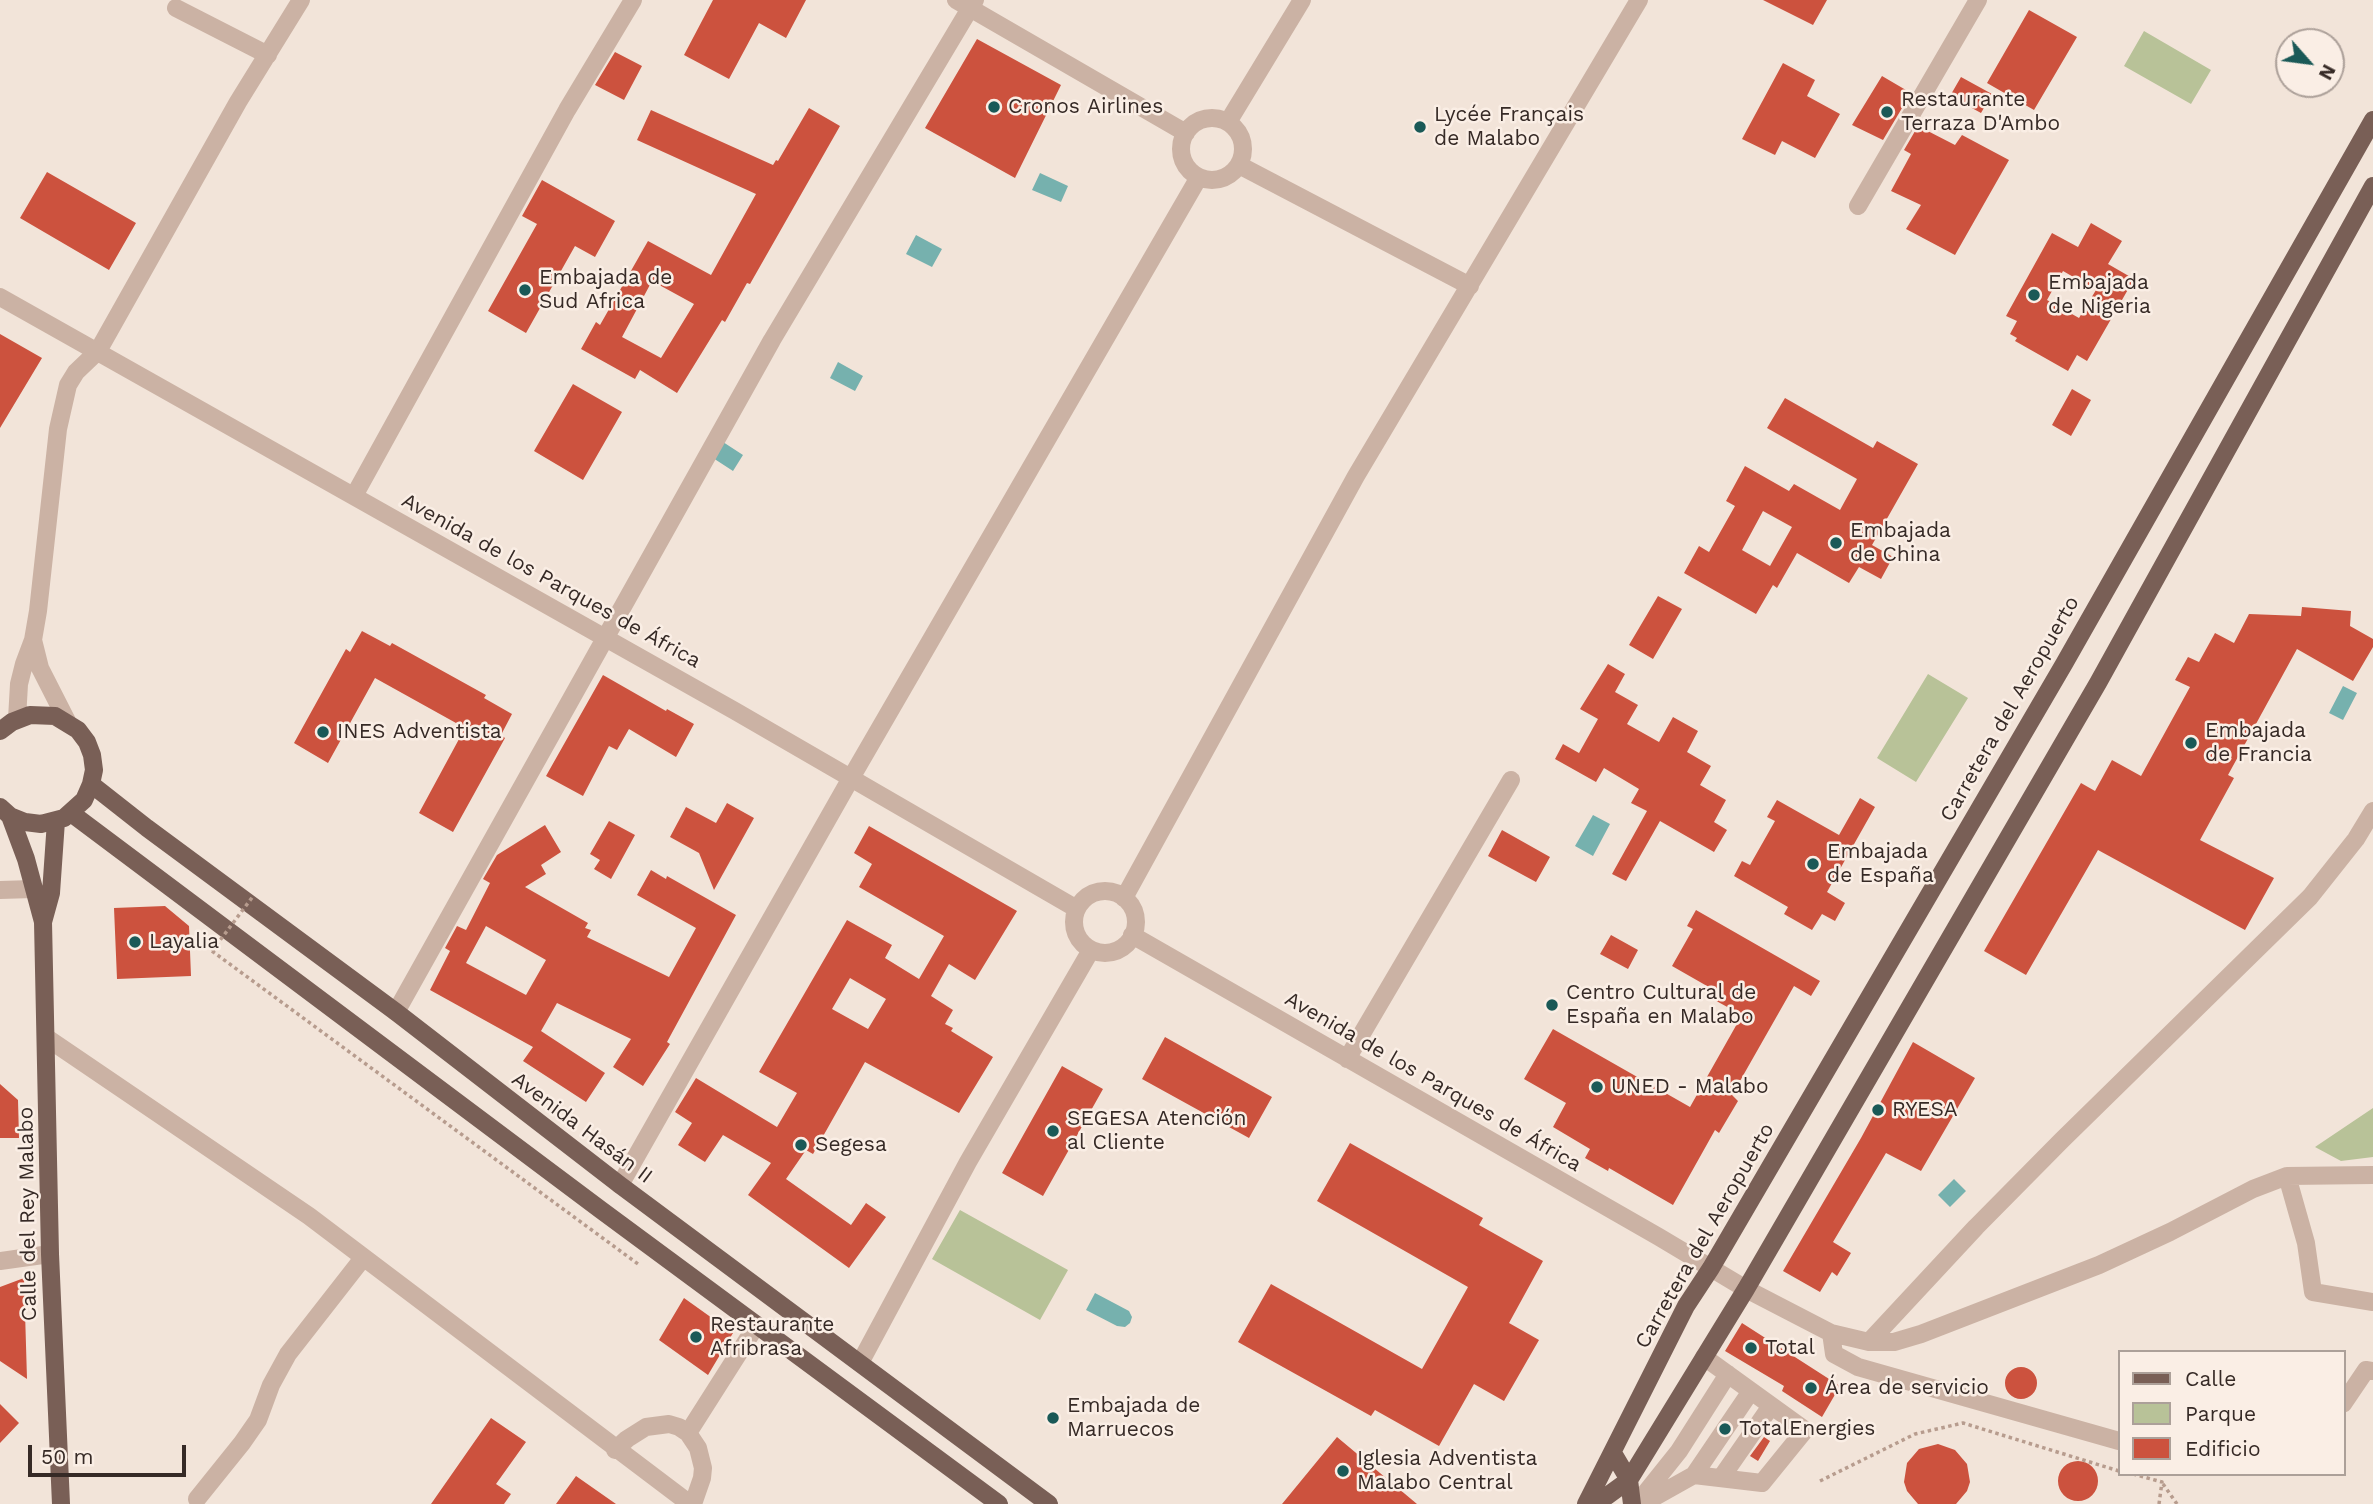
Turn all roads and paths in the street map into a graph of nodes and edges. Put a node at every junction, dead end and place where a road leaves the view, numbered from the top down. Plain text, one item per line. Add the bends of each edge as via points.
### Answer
1 (301, 0) edge
2 (633, 0) edge
3 (1302, 0) edge
4 (1639, 0) edge
5 (1978, 0) edge
6 (967, 3) edge
7 (177, 8) dead end
8 (268, 55) junction
9 (2373, 120) edge
10 (1228, 122) junction
11 (1186, 133) junction
12 (1239, 165) junction
13 (1199, 177) junction
14 (2373, 186) edge
15 (1858, 206) dead end
16 (1470, 286) junction
17 (0, 298) edge
18 (98, 351) junction
19 (354, 496) junction
20 (604, 638) junction
21 (33, 640) junction
22 (7, 721) edge
23 (67, 721) junction
24 (851, 778) junction
25 (1511, 780) dead end
26 (91, 784) junction
27 (5, 811) edge
28 (2373, 811) edge
29 (64, 817) junction
30 (33, 888) junction
31 (0, 890) edge
32 (254, 895) dead end
33 (1125, 898) junction
34 (1077, 909) junction
35 (43, 922) junction
36 (1132, 935) junction
37 (1091, 950) junction
38 (396, 1013) junction
39 (47, 1038) junction
40 (1347, 1059) junction
41 (2373, 1175) edge
42 (2287, 1176) junction
43 (620, 1185) junction
44 (50, 1254) junction
45 (363, 1258) junction
46 (0, 1261) edge
47 (644, 1268) dead end
48 (1711, 1268) junction
49 (1746, 1289) junction
50 (2373, 1302) edge
51 (756, 1325) junction
52 (1831, 1333) junction
53 (1869, 1342) junction
54 (1704, 1357) junction
55 (860, 1363) junction
56 (2373, 1371) edge
57 (1728, 1374) junction
58 (1751, 1391) junction
59 (2345, 1402) edge
60 (1771, 1406) junction
61 (688, 1433) junction
62 (2118, 1441) edge
63 (615, 1450) junction
64 (1613, 1453) junction
65 (2118, 1471) edge
66 (1694, 1475) junction
67 (2140, 1476) edge
68 (1721, 1478) junction
69 (1629, 1480) junction
70 (1820, 1481) dead end
71 (2162, 1482) junction
72 (197, 1499) dead end
73 (61, 1504) edge
74 (691, 1504) edge
75 (999, 1504) edge
76 (1049, 1504) edge
77 (1586, 1504) edge
78 (1596, 1504) edge
79 (1634, 1504) edge
80 (1642, 1504) edge
81 (2159, 1504) edge
82 (2177, 1504) edge

1 - 8 street
2 - 19 street
3 - 10 street
4 - 16 street
5 - 15 street
6 - 11 street
6 - 20 street
7 - 8 street
8 - 18 street
9 - 48 main road, Carretera del Aeropuerto via 2064,664
10 - 11 street via 1201,120
10 - 12 street via 1243,144
11 - 13 street via 1182,155
12 - 13 street via 1224,177
12 - 16 street
13 - 24 street
14 - 49 main road via 2098,683
16 - 33 street via 1356,476
17 - 18 street, Avenida de los Parques de África
18 - 19 street, Avenida de los Parques de África
18 - 21 street via 76,372 63,404
19 - 20 street, Avenida de los Parques de África
20 - 24 street, Avenida de los Parques de África
20 - 38 street
21 - 22 street
21 - 23 street via 40,668
22 - 23 main road via 42,714
23 - 26 main road via 89,748 94,770
24 - 34 street, Avenida de los Parques de África
24 - 43 street
25 - 40 street
26 - 29 main road via 83,800
26 - 38 main road, Avenida Hasán II
27 - 29 main road via 25,822 41,824
27 - 30 main road, Calle del Rey Malabo
28 - 53 street via 2310,897 2005,1198
29 - 35 main road, Calle del Rey Malabo
29 - 51 main road
30 - 31 street
30 - 35 main road, Calle del Rey Malabo
32 - 47 path, bridge via 212,951
33 - 34 street via 1098,892 1085,898
33 - 36 street via 1135,915
34 - 37 street via 1073,923 1077,936
35 - 39 main road, Calle del Rey Malabo
36 - 37 street via 1118,950
36 - 40 street, Avenida de los Parques de África
37 - 55 street via 968,1162
38 - 43 main road, Avenida Hasán II
39 - 44 main road, Calle del Rey Malabo
39 - 45 street via 309,1216
40 - 48 street, Avenida de los Parques de África
41 - 42 street
42 - 50 street via 2306,1243 2313,1292
42 - 53 street, Avenida de los Parques de África via 2099,1265 1921,1334 1894,1342
43 - 55 main road, Avenida Hasán II
44 - 46 street
44 - 73 main road, Calle del Rey Malabo
45 - 63 street
45 - 72 street via 288,1354 258,1420
48 - 49 street, Avenida de los Parques de África
48 - 64 main road, Carretera del Aeropuerto via 1686,1306
49 - 52 street, Avenida de los Parques de África
49 - 54 main road
51 - 61 street
51 - 75 main road
52 - 53 street, Avenida de los Parques de África
52 - 62 street via 1834,1354 1858,1367
54 - 57 street
54 - 69 main road
55 - 76 main road, Avenida Hasán II
56 - 59 street via 2366,1370
57 - 58 street
57 - 79 street via 1679,1451
58 - 60 street
58 - 66 street
60 - 68 street
60 - 68 street via 1805,1430 1762,1483
61 - 63 street via 657,1424 636,1432
61 - 74 street via 703,1468
63 - 74 street
64 - 69 main road
64 - 77 main road, Carretera del Aeropuerto
65 - 70 path via 1963,1423 1915,1434
66 - 68 street
66 - 80 street
67 - 71 path
69 - 78 main road
69 - 79 main road
71 - 81 path
71 - 82 path

